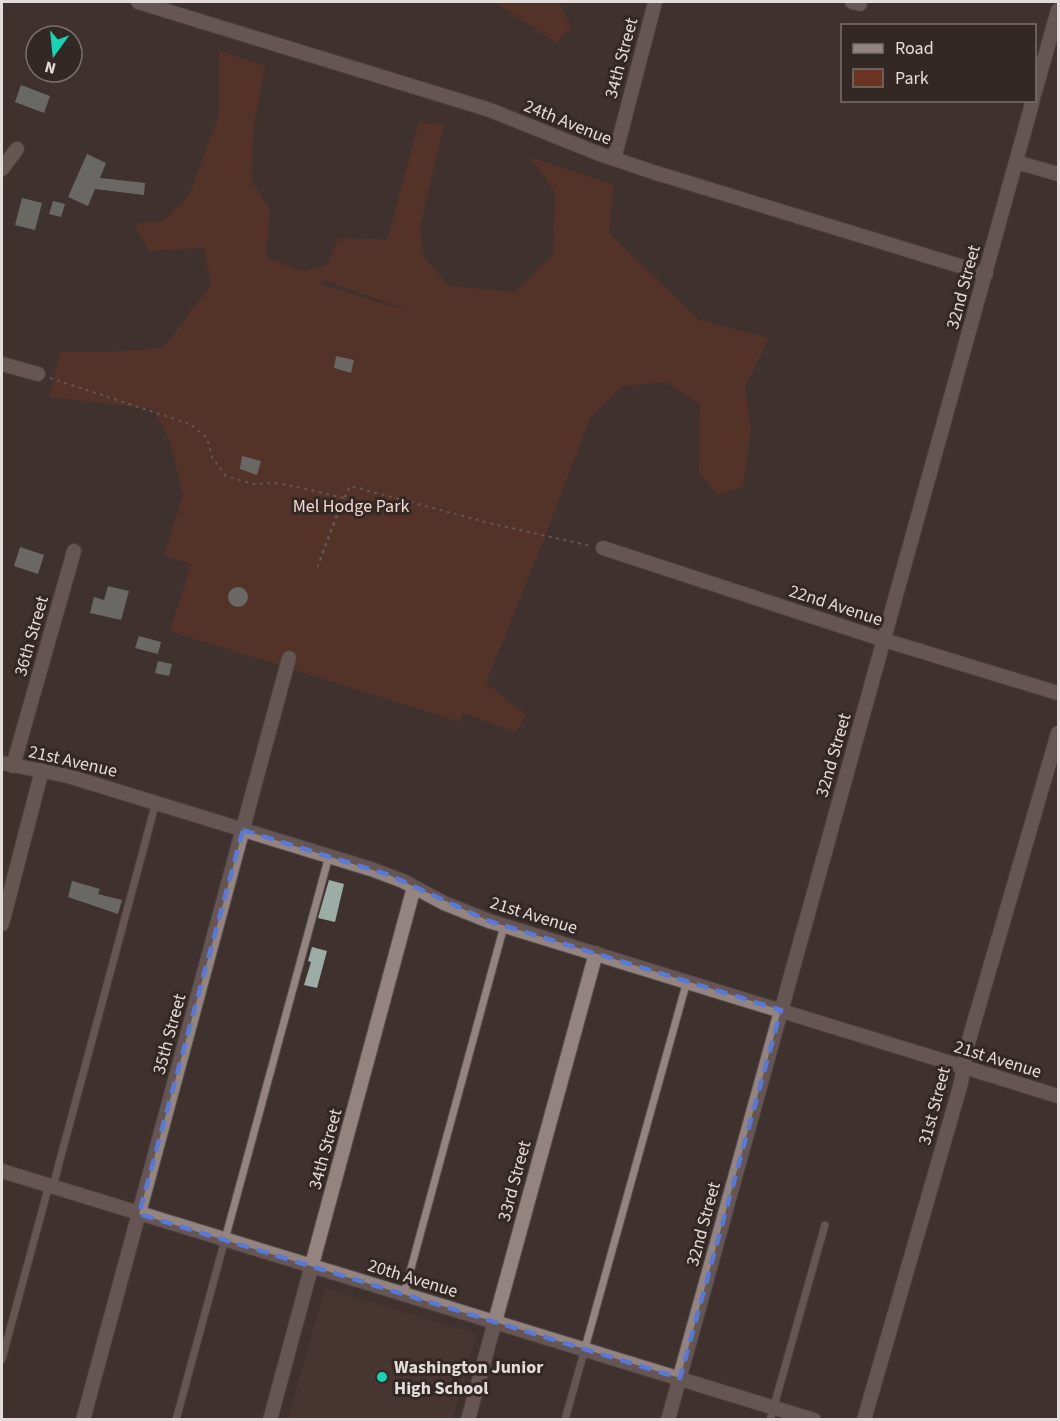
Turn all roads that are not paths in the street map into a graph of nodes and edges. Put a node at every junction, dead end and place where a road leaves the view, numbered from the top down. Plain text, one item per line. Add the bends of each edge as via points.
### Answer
1 (138, 2) edge
2 (655, 2) edge
3 (1059, 10) edge
4 (1036, 91) edge
5 (1032, 102) edge
6 (17, 149) dead end
7 (614, 159) junction
8 (1016, 162) junction
9 (2, 169) edge
10 (1059, 174) edge
11 (986, 274) junction
12 (2, 364) edge
13 (38, 374) road end
14 (603, 548) road end
15 (74, 551) dead end
16 (884, 640) junction
17 (289, 658) dead end
18 (1059, 693) edge
19 (1059, 733) edge
20 (7, 764) edge
21 (42, 770) junction
22 (156, 802) junction
23 (243, 830) junction
24 (329, 856) junction
25 (414, 887) junction
26 (2, 924) edge
27 (505, 925) junction
28 (596, 953) junction
29 (687, 981) junction
30 (781, 1010) junction
31 (963, 1067) junction
32 (1059, 1096) edge
33 (2, 1171) edge
34 (51, 1186) junction
35 (139, 1214) junction
36 (825, 1225) dead end
37 (224, 1240) junction
38 (312, 1266) junction
39 (404, 1294) junction
40 (495, 1322) junction
41 (584, 1350) junction
42 (2, 1359) edge
43 (680, 1378) junction
44 (771, 1413) edge
45 (83, 1419) edge
46 (176, 1419) edge
47 (270, 1419) edge
48 (468, 1419) edge
49 (565, 1419) edge
50 (668, 1419) edge
51 (814, 1419) edge
52 (864, 1419) edge

1 - 7 street, 24th Avenue via 490,110
2 - 7 street, 34th Street
3 - 4 street
5 - 8 street, 32nd Street
6 - 9 street
7 - 11 street, 24th Avenue
8 - 10 street
8 - 11 street, 32nd Street
11 - 16 street, 32nd Street
12 - 13 street
14 - 16 street, 22nd Avenue
15 - 20 street, 36th Street
16 - 18 street, 22nd Avenue
16 - 30 street, 32nd Street
17 - 23 street, 35th Street
19 - 31 street, 31st Street
20 - 21 street, 21st Avenue
21 - 22 street, 21st Avenue
21 - 26 street
22 - 23 street, 21st Avenue
22 - 34 lane
23 - 24 street, 21st Avenue
23 - 35 street, 35th Street
24 - 25 street, 21st Avenue
24 - 37 lane
25 - 27 street, 21st Avenue via 444,903
25 - 38 street, 34th Street
27 - 28 street, 21st Avenue
27 - 39 lane
28 - 29 street, 21st Avenue
28 - 40 street, 33rd Street
29 - 30 street, 21st Avenue
29 - 41 lane
30 - 31 street, 21st Avenue
30 - 43 street, 32nd Street
31 - 32 street, 21st Avenue
31 - 52 street, 31st Street
33 - 34 street, 20th Avenue
34 - 35 street, 20th Avenue
34 - 42 lane
35 - 37 street, 20th Avenue
35 - 45 street, 35th Street
36 - 44 lane
37 - 38 street, 20th Avenue
37 - 46 lane
38 - 39 street, 20th Avenue
38 - 47 street, 34th Street
39 - 40 street, 20th Avenue
40 - 41 street, 20th Avenue
40 - 48 street, 33rd Street
41 - 43 street, 20th Avenue
41 - 49 lane
43 - 44 street, 20th Avenue
43 - 50 street, 32nd Street
44 - 51 street, 20th Avenue

